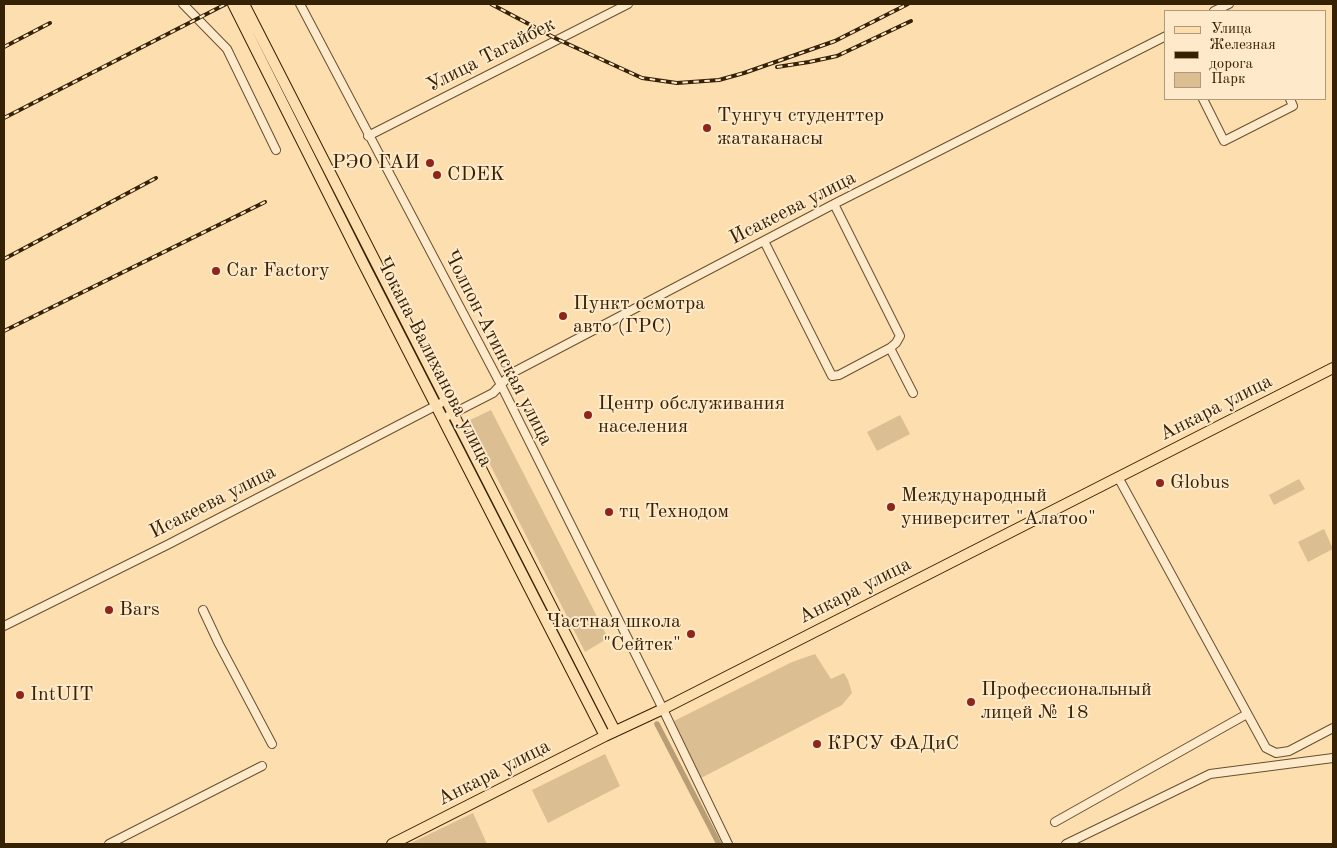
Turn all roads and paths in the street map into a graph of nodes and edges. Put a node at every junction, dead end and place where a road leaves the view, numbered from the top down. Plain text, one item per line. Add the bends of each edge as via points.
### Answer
1 (183, 4) edge
2 (233, 4) edge
3 (244, 4) edge
4 (300, 4) edge
5 (628, 4) edge
6 (1229, 4) edge
7 (1216, 10) edge
8 (1164, 37) edge
9 (1203, 100) edge
10 (1290, 100) edge
11 (368, 136) junction
12 (276, 150) dead end
13 (834, 204) junction
14 (764, 241) junction
15 (373, 256) junction
16 (362, 262) junction
17 (890, 348) junction
18 (1333, 368) edge
19 (500, 386) junction
20 (913, 394) dead end
21 (447, 400) junction
22 (436, 406) junction
23 (453, 413) junction
24 (442, 418) junction
25 (1118, 477) junction
26 (518, 552) junction
27 (203, 610) dead end
28 (4, 626) edge
29 (662, 709) junction
30 (1248, 714) junction
31 (1333, 728) edge
32 (615, 731) junction
33 (605, 736) junction
34 (272, 744) dead end
35 (1333, 758) edge
36 (262, 766) dead end
37 (1055, 822) dead end
38 (109, 844) edge
39 (392, 844) edge
40 (728, 844) edge
41 (1066, 844) edge

1 - 12 street via 227,49
2 - 16 main road, Чокана Валиханова улица
3 - 15 main road, Чокана Валиханова улица
4 - 11 street, Чолпон-Атинская улица
5 - 11 street, Улица Тагайбек
6 - 7 street
8 - 13 street, Исакеева улица
9 - 10 street via 1224,141 1293,106
11 - 19 street, Чолпон-Атинская улица
13 - 14 street, Исакеева улица
13 - 17 street via 900,336
14 - 17 street via 832,376
14 - 19 street, Исакеева улица via 512,373
15 - 16 main road
15 - 21 main road, Чокана Валиханова улица
16 - 22 main road, Чокана Валиханова улица
17 - 20 street
18 - 25 main road, Анкара улица
19 - 23 street, Исакеева улица via 490,395
19 - 29 street, Чолпон-Атинская улица
21 - 22 street, Исакеева улица
21 - 23 main road, Чокана Валиханова улица
22 - 24 main road, Чокана Валиханова улица
22 - 28 street, Исакеева улица
23 - 24 street, Исакеева улица
23 - 26 main road, Чокана Валиханова улица
24 - 26 main road, Чокана Валиханова улица
25 - 29 main road, Анкара улица
25 - 30 street
26 - 32 main road, Чокана Валиханова улица
26 - 33 main road, Чокана Валиханова улица
27 - 34 street
29 - 32 main road, Анкара улица
29 - 40 street, Чолпон-Атинская улица
30 - 31 street via 1266,748 1276,753 1289,751
30 - 37 street
32 - 33 main road, Анкара улица
33 - 39 main road, Анкара улица
35 - 41 street via 1210,774
36 - 38 street

